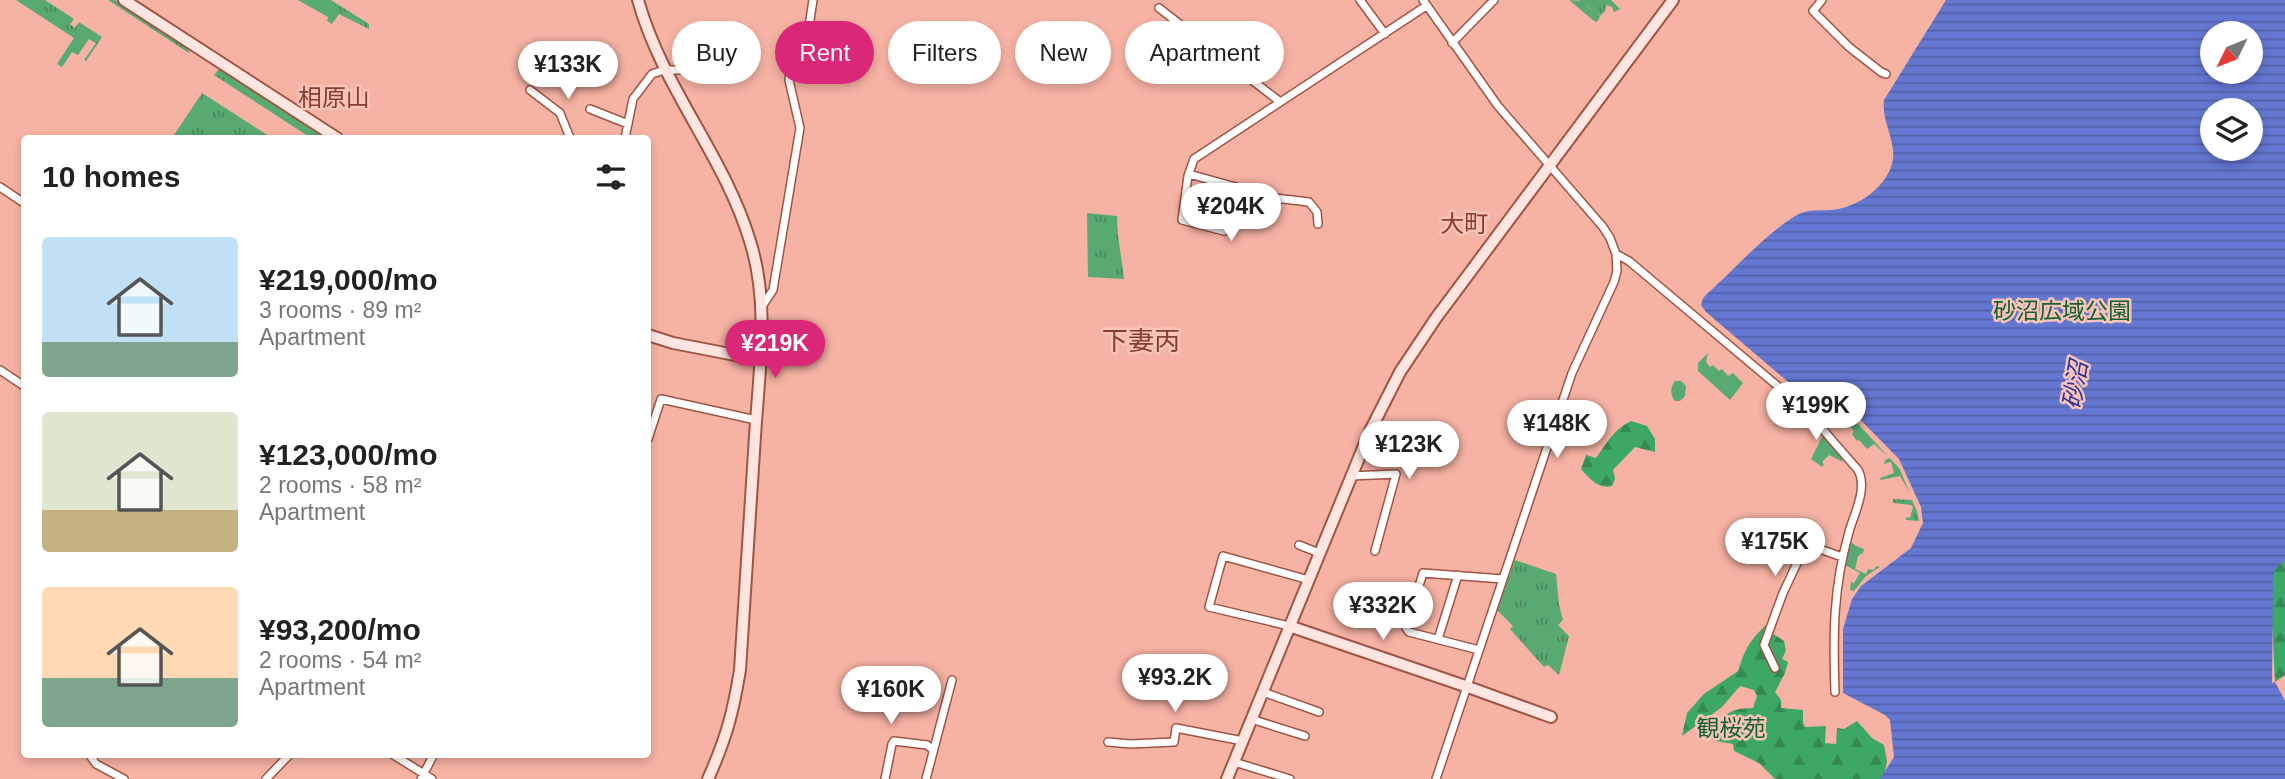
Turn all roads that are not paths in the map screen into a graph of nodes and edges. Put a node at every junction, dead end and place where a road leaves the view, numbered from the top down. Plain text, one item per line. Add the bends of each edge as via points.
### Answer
1 (124, 0) edge
2 (638, 0) edge
3 (813, 0) edge
4 (1360, 0) edge
5 (1494, 0) edge
6 (1673, 0) edge
7 (1822, 0) edge
8 (1425, 3) edge
9 (1159, 8) dead end
10 (1385, 34) junction
11 (1452, 43) junction
12 (664, 70) junction
13 (672, 70) edge
14 (1886, 74) dead end
15 (530, 90) dead end
16 (1279, 102) junction
17 (590, 109) dead end
18 (628, 124) junction
19 (332, 135) edge
20 (569, 135) edge
21 (626, 135) edge
22 (1549, 167) junction
23 (1189, 174) junction
24 (0, 187) edge
25 (1236, 187) junction
26 (21, 201) edge
27 (1318, 224) dead end
28 (1616, 254) junction
29 (763, 305) junction
30 (651, 336) edge
31 (761, 360) junction
32 (0, 370) edge
33 (21, 384) edge
34 (756, 420) junction
35 (651, 430) edge
36 (1350, 477) junction
37 (1299, 545) dead end
38 (1375, 551) dead end
39 (1319, 553) junction
40 (1842, 557) junction
41 (1458, 575) junction
42 (1503, 579) junction
43 (1309, 580) junction
44 (1289, 626) junction
45 (1438, 639) junction
46 (1479, 650) junction
47 (1775, 668) dead end
48 (952, 680) dead end
49 (1468, 687) junction
50 (1263, 692) junction
51 (1835, 692) dead end
52 (1319, 712) dead end
53 (1551, 718) dead end
54 (1251, 719) junction
55 (1305, 736) dead end
56 (1243, 741) junction
57 (1108, 742) dead end
58 (932, 750) junction
59 (92, 758) edge
60 (286, 758) edge
61 (397, 758) edge
62 (433, 758) edge
63 (1234, 762) junction
64 (423, 776) edge
65 (124, 779) edge
66 (266, 779) edge
67 (432, 779) edge
68 (708, 779) edge
69 (885, 779) edge
70 (926, 779) edge
71 (1227, 779) edge
72 (1290, 779) edge
73 (1436, 779) edge

1 - 19 street
2 - 12 street
3 - 29 street via 808,33 790,73 800,128 773,290
4 - 10 street
5 - 11 street
6 - 22 street
7 - 14 street via 1813,11 1849,47
8 - 10 street
8 - 11 street
9 - 16 street
10 - 16 street
11 - 22 street
12 - 13 street
12 - 18 street via 652,74 633,99
12 - 29 street via 737,205 755,260
15 - 20 street via 560,113
16 - 23 street via 1194,159
17 - 18 street
18 - 21 street
22 - 28 street via 1603,227
22 - 36 street via 1406,362
23 - 25 street
23 - 25 street via 1182,220 1202,227 1224,231
24 - 26 street
25 - 27 street via 1309,202 1317,212
28 - 40 street via 1805,409 1858,471 1861,488
28 - 42 street via 1614,282 1572,373
29 - 31 street
30 - 31 street
31 - 34 street
32 - 33 street
34 - 35 street via 661,399
34 - 68 street via 740,670 734,709
36 - 38 street via 1396,474
36 - 39 street
37 - 39 street
39 - 43 street
40 - 47 street via 1806,544 1764,645
40 - 51 street via 1835,598
41 - 42 street
41 - 45 street
41 - 45 street via 1423,573 1405,628
42 - 46 street
43 - 44 street
43 - 44 street via 1223,556 1209,607
44 - 49 street
44 - 50 street
45 - 46 street
46 - 49 street
48 - 58 street
49 - 53 street
49 - 73 street
50 - 52 street
50 - 54 street
54 - 55 street
54 - 56 street
56 - 57 street via 1176,728 1174,742
56 - 63 street
58 - 69 street via 927,745 894,741
58 - 70 street
59 - 65 street
60 - 66 street
61 - 64 street
62 - 64 street
63 - 71 street
63 - 72 street
64 - 67 street

